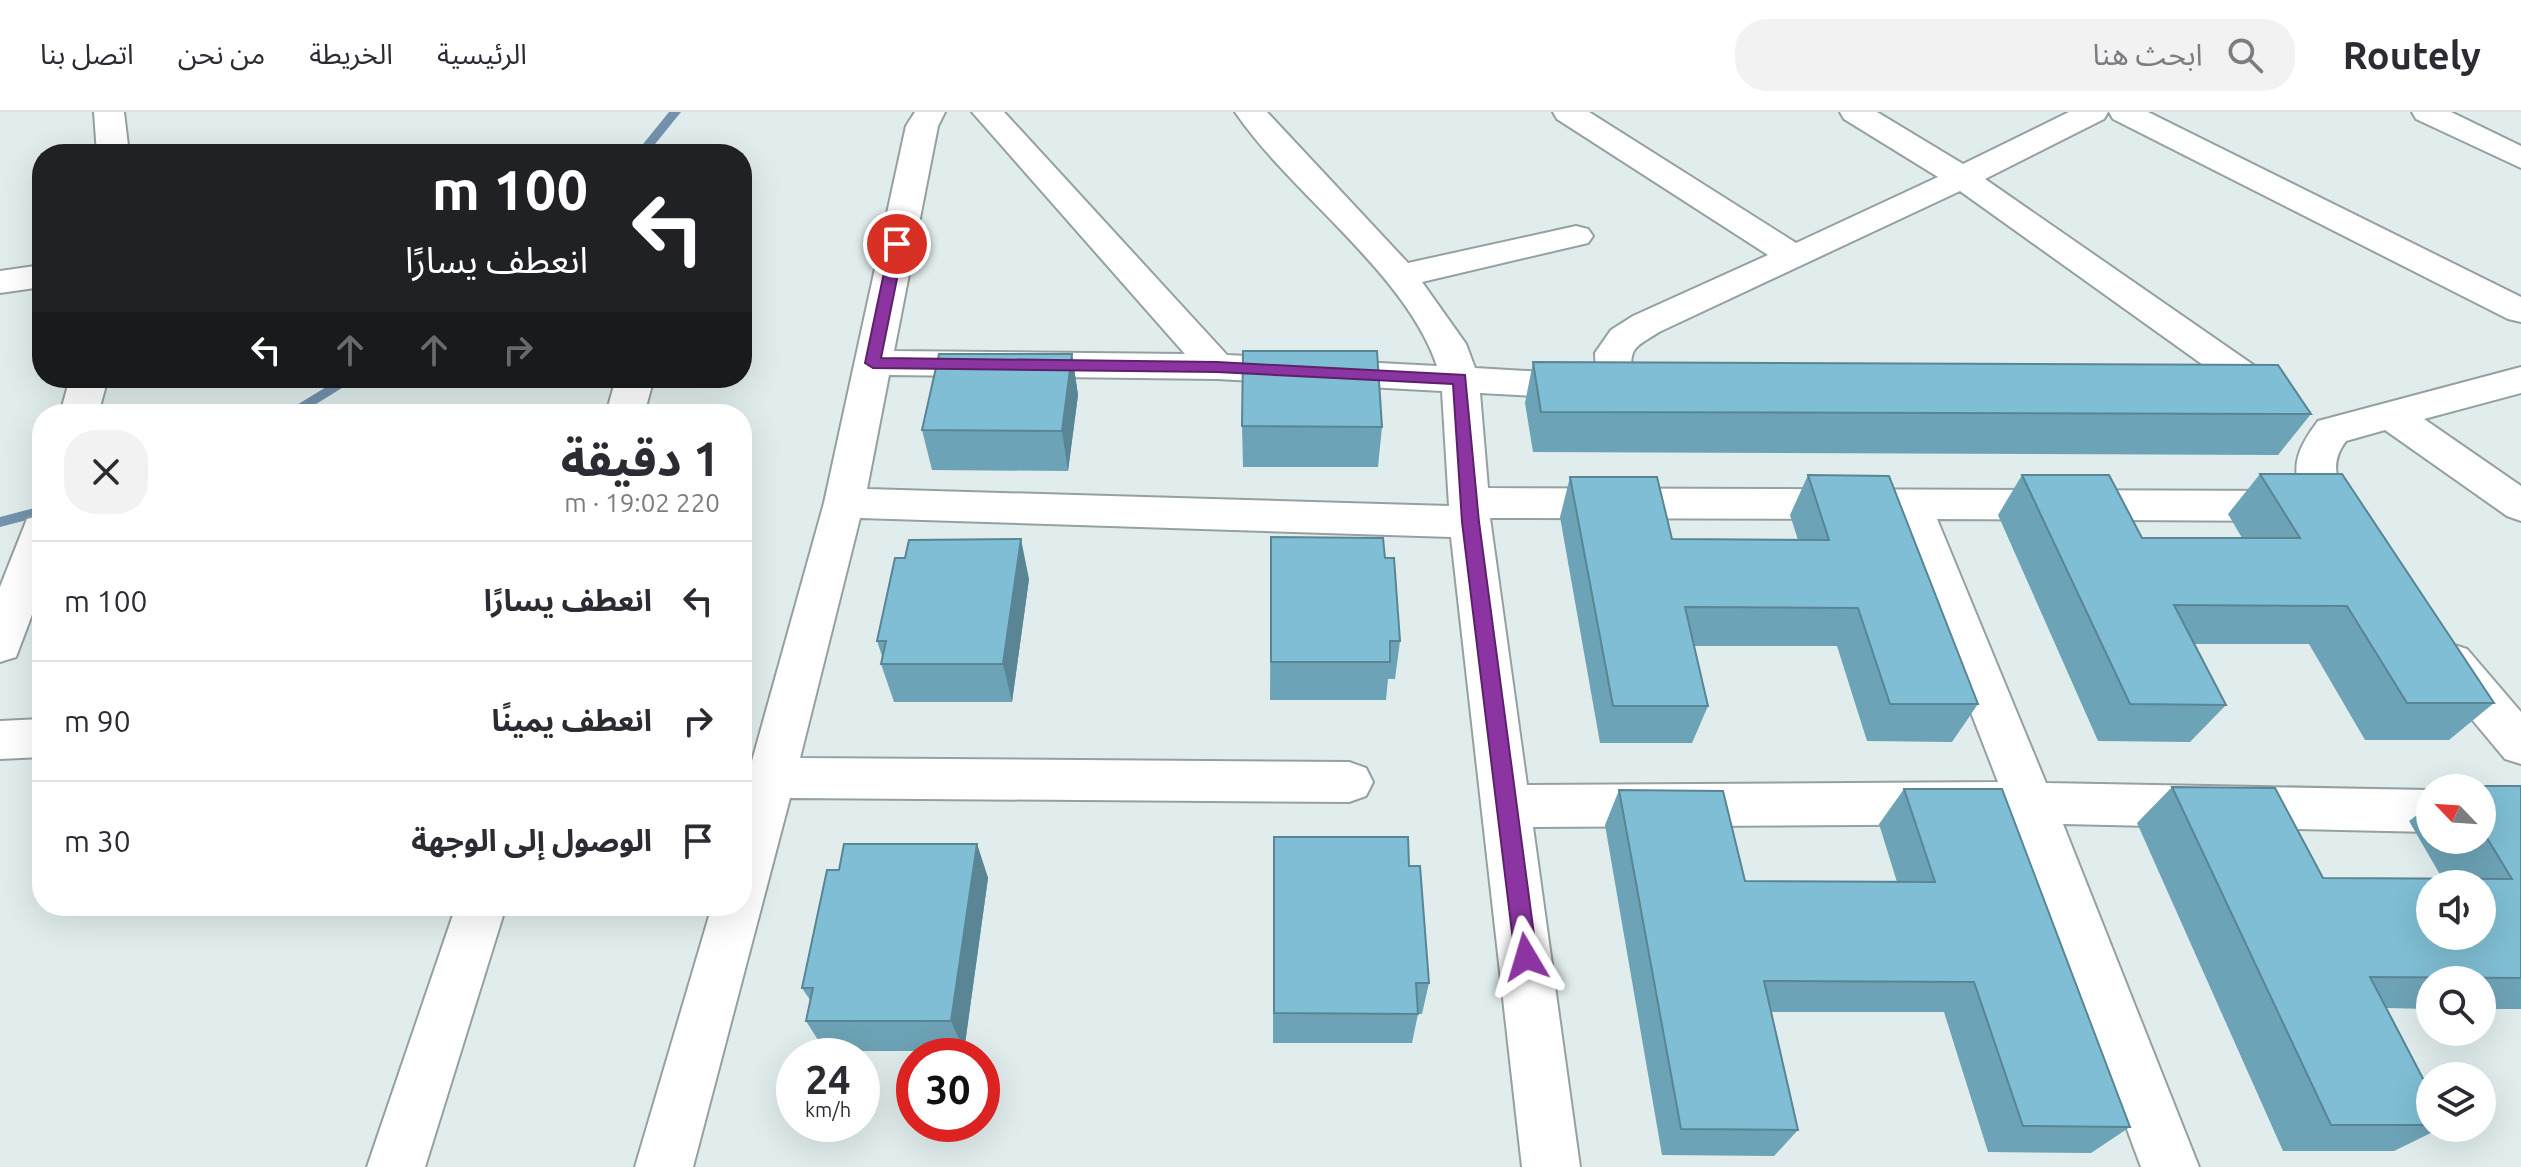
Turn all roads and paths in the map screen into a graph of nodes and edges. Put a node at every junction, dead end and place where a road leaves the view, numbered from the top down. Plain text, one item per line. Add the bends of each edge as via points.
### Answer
1 (109, 112) edge
2 (930, 112) edge
3 (987, 112) edge
4 (1250, 112) edge
5 (1568, 112) edge
6 (1855, 112) edge
7 (2093, 112) edge
8 (2124, 112) edge
9 (2427, 112) edge
10 (112, 144) edge
11 (2521, 158) edge
12 (1961, 177) junction
13 (1576, 236) dead end
14 (1793, 256) junction
15 (1400, 276) junction
16 (32, 277) edge
17 (0, 282) edge
18 (2521, 311) edge
19 (873, 363) junction
20 (1217, 367) junction
21 (1460, 379) junction
22 (2521, 380) edge
23 (2204, 393) edge
24 (2268, 394) junction
25 (2389, 414) junction
26 (2332, 431) junction
27 (844, 503) junction
28 (1910, 504) junction
29 (2330, 506) junction
30 (2521, 506) edge
31 (1469, 512) junction
32 (2365, 553) edge
33 (32, 558) edge
34 (5, 633) edge
35 (2429, 635) edge
36 (32, 738) edge
37 (0, 740) edge
38 (2521, 745) edge
39 (773, 778) junction
40 (1349, 782) dead end
41 (2030, 803) junction
42 (1508, 806) junction
43 (2416, 811) edge
44 (752, 853) edge
45 (478, 916) edge
46 (734, 916) edge
47 (396, 1167) edge
48 (664, 1167) edge
49 (1551, 1167) edge
50 (2170, 1167) edge

1 - 10 street
2 - 19 street via 922,126
3 - 20 street
4 - 15 street
5 - 14 street
6 - 12 street
7 - 12 street
8 - 18 street
9 - 11 street
12 - 14 street
12 - 24 street
13 - 15 street
14 - 21 street via 1624,338 1613,353 1631,387
15 - 21 street via 1448,344
16 - 17 street
19 - 20 street
19 - 27 street
20 - 21 street
21 - 31 street
22 - 25 street
23 - 24 street
24 - 26 street
25 - 26 street
25 - 30 street
26 - 29 street via 2318,447 2313,465
27 - 31 street
27 - 39 street
28 - 29 street
28 - 31 street
28 - 41 street
29 - 32 street
31 - 42 street
33 - 34 street
35 - 38 street
36 - 37 street
39 - 40 street
39 - 44 street
41 - 42 street
41 - 43 street
41 - 50 street
42 - 49 street
45 - 47 street
46 - 48 street

